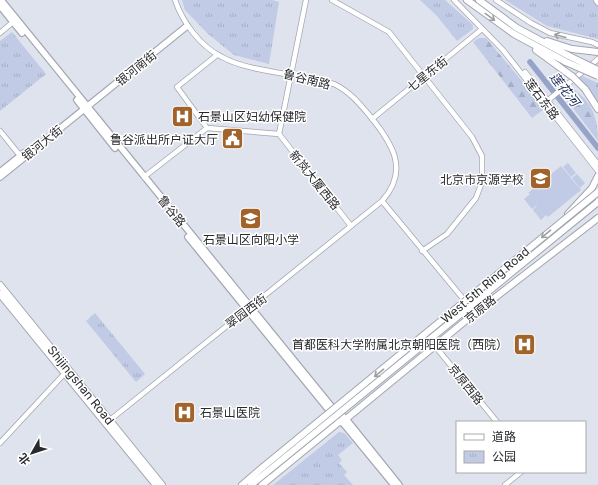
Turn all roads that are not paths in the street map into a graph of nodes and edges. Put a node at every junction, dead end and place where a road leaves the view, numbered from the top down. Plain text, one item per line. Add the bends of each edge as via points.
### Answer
1 (1, 0) edge
2 (175, 0) edge
3 (306, 0) edge
4 (332, 0) edge
5 (454, 0) edge
6 (467, 0) edge
7 (479, 0) edge
8 (496, 0) edge
9 (596, 0) edge
10 (598, 3) edge
11 (0, 6) edge
12 (13, 22) junction
13 (186, 25) junction
14 (482, 29) junction
15 (516, 31) junction
16 (0, 33) edge
17 (598, 45) edge
18 (598, 51) edge
19 (217, 54) junction
20 (568, 59) junction
21 (598, 59) edge
22 (598, 70) edge
23 (292, 74) junction
24 (424, 76) junction
25 (598, 76) edge
26 (547, 101) junction
27 (85, 107) junction
28 (598, 109) edge
29 (372, 119) junction
30 (207, 128) junction
31 (0, 131) edge
32 (279, 134) junction
33 (21, 157) junction
34 (598, 164) edge
35 (598, 171) edge
36 (0, 172) edge
37 (598, 176) edge
38 (0, 177) edge
39 (144, 177) junction
40 (598, 192) edge
41 (382, 201) junction
42 (598, 202) edge
43 (598, 206) edge
44 (598, 218) edge
45 (562, 221) junction
46 (351, 226) junction
47 (568, 227) junction
48 (422, 251) junction
49 (0, 285) edge
50 (0, 294) edge
51 (249, 309) junction
52 (475, 313) junction
53 (435, 346) junction
54 (66, 372) junction
55 (110, 420) junction
56 (496, 421) edge
57 (343, 422) junction
58 (0, 443) edge
59 (519, 473) edge
60 (156, 485) edge
61 (162, 485) edge
62 (242, 485) edge
63 (251, 485) edge
64 (262, 485) edge
65 (267, 485) edge
66 (394, 485) edge
67 (399, 485) edge
68 (505, 485) edge

1 - 27 main road, 鲁谷路
2 - 13 street, 鲁谷南路
3 - 23 street
4 - 24 street via 389,32
5 - 14 street, 莲石东路
6 -> 15 highway
7 - 15 highway
17 -> 8 street via 545,31
9 - 10 street
11 - 12 main road, 鲁谷路
12 - 16 street
12 - 27 main road, 鲁谷路
13 - 19 street, 鲁谷南路
13 - 27 main road, 银河南街
14 - 24 street, 七星东街
14 - 26 street, 莲石东路 via 487,30 504,47
15 - 18 highway via 559,46
15 - 20 highway
15 - 28 highway, bridge via 574,77
19 - 23 street, 鲁谷南路 via 234,63
19 - 30 street via 177,87
20 - 22 highway, bridge
20 - 25 highway, bridge
21 - 26 street
23 - 29 street, 鲁谷南路 via 332,84 344,90
23 - 32 street
24 - 29 street, 七星东街
24 - 48 street via 472,137 482,156 482,182 476,198 447,234
26 - 34 street, 莲石东路
26 - 35 street, 莲石东路
27 - 33 main road, 银河大街
27 - 39 main road, 鲁谷路
27 - 51 main road, 鲁谷路
29 - 41 street, 鲁谷南路 via 393,150 397,167 395,182
30 - 32 street
30 - 39 street
31 - 33 street
32 - 46 street, 新岚大厦西路
33 - 36 main road, 银河大街
33 - 38 main road, 银河大街
37 - 45 highway, bridge via 592,188
39 - 51 main road, 鲁谷路
40 - 45 highway, West 5th Ring Road, bridge
41 - 46 street, 翠园西街
41 - 48 street
42 - 47 highway, West 5th Ring Road, bridge
43 - 47 highway, bridge
44 - 52 highway, 京原路
45 -> 62 highway, West 5th Ring Road, bridge
46 - 51 street, 翠园西街
47 - 63 highway, West 5th Ring Road, bridge
48 - 52 street
49 - 54 highway, Shijingshan Road
50 - 54 highway, Shijingshan Road
51 - 55 street, 翠园西街
51 - 57 main road, 鲁谷路
52 - 53 highway, 京原路
53 - 56 street, 京原西路
53 - 57 highway, 京原路
54 - 55 highway, Shijingshan Road
54 - 58 street
54 - 60 highway, Shijingshan Road
55 - 61 highway, Shijingshan Road
57 - 64 highway, 京原路
57 - 65 highway, 京原路
57 - 66 main road
57 - 67 main road
59 - 68 street

